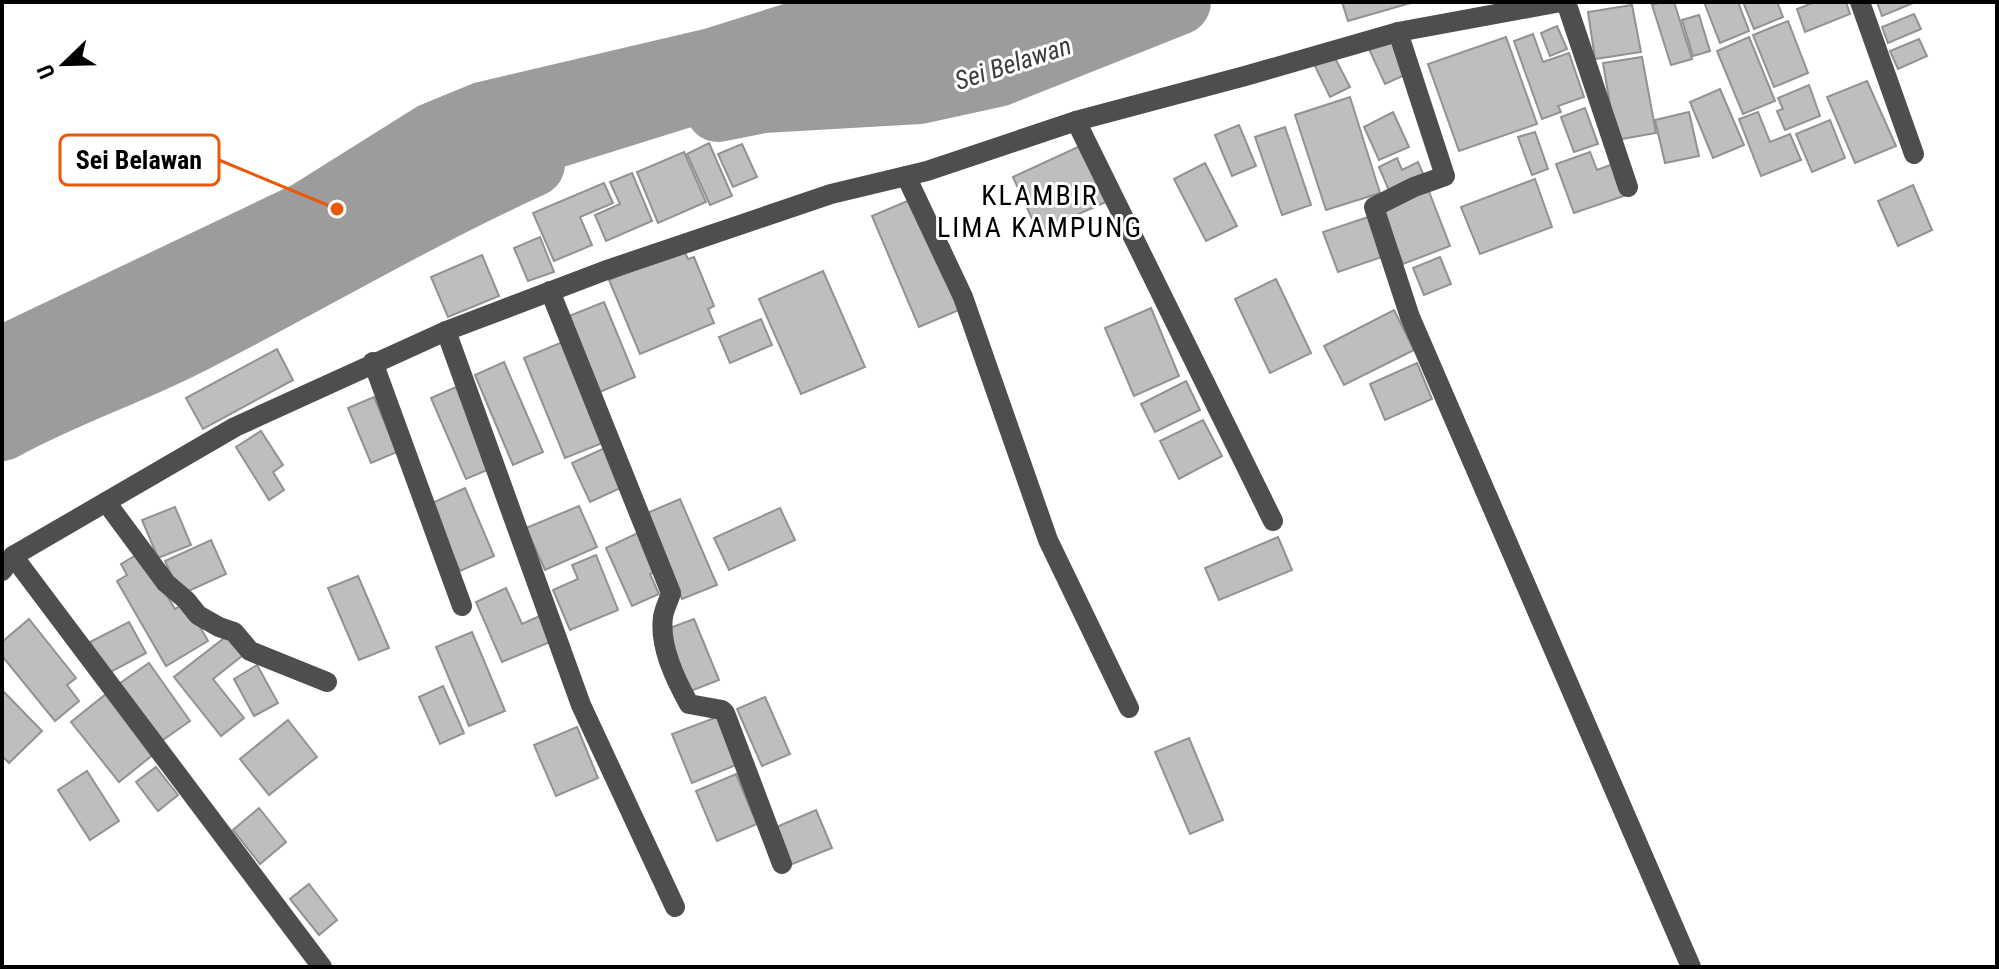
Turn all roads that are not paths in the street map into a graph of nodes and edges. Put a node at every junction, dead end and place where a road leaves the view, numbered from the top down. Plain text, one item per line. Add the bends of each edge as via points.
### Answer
1 (1564, 2) edge
2 (1860, 2) edge
3 (1398, 32) junction
4 (1076, 121) junction
5 (1914, 154) dead end
6 (906, 176) junction
7 (1628, 187) dead end
8 (550, 291) junction
9 (446, 331) junction
10 (373, 362) junction
11 (106, 502) junction
12 (1273, 521) dead end
13 (7, 564) edge
14 (462, 606) dead end
15 (327, 682) dead end
16 (1129, 708) dead end
17 (782, 864) dead end
18 (675, 907) dead end
19 (322, 967) edge
20 (1691, 967) edge

1 - 3 street
1 - 7 street
2 - 5 street
3 - 4 street
3 - 20 street via 1445,176 1374,207 1410,317
4 - 6 street
4 - 12 street
6 - 8 street via 831,194
6 - 16 street via 963,297 1048,540
8 - 9 street
8 - 17 street via 671,593 663,640 678,684 689,704 725,713
9 - 10 street
9 - 18 street via 581,705
10 - 11 street via 235,427
10 - 14 street
11 - 13 street
11 - 15 street via 166,583 198,615 234,632 250,651
13 - 19 street

